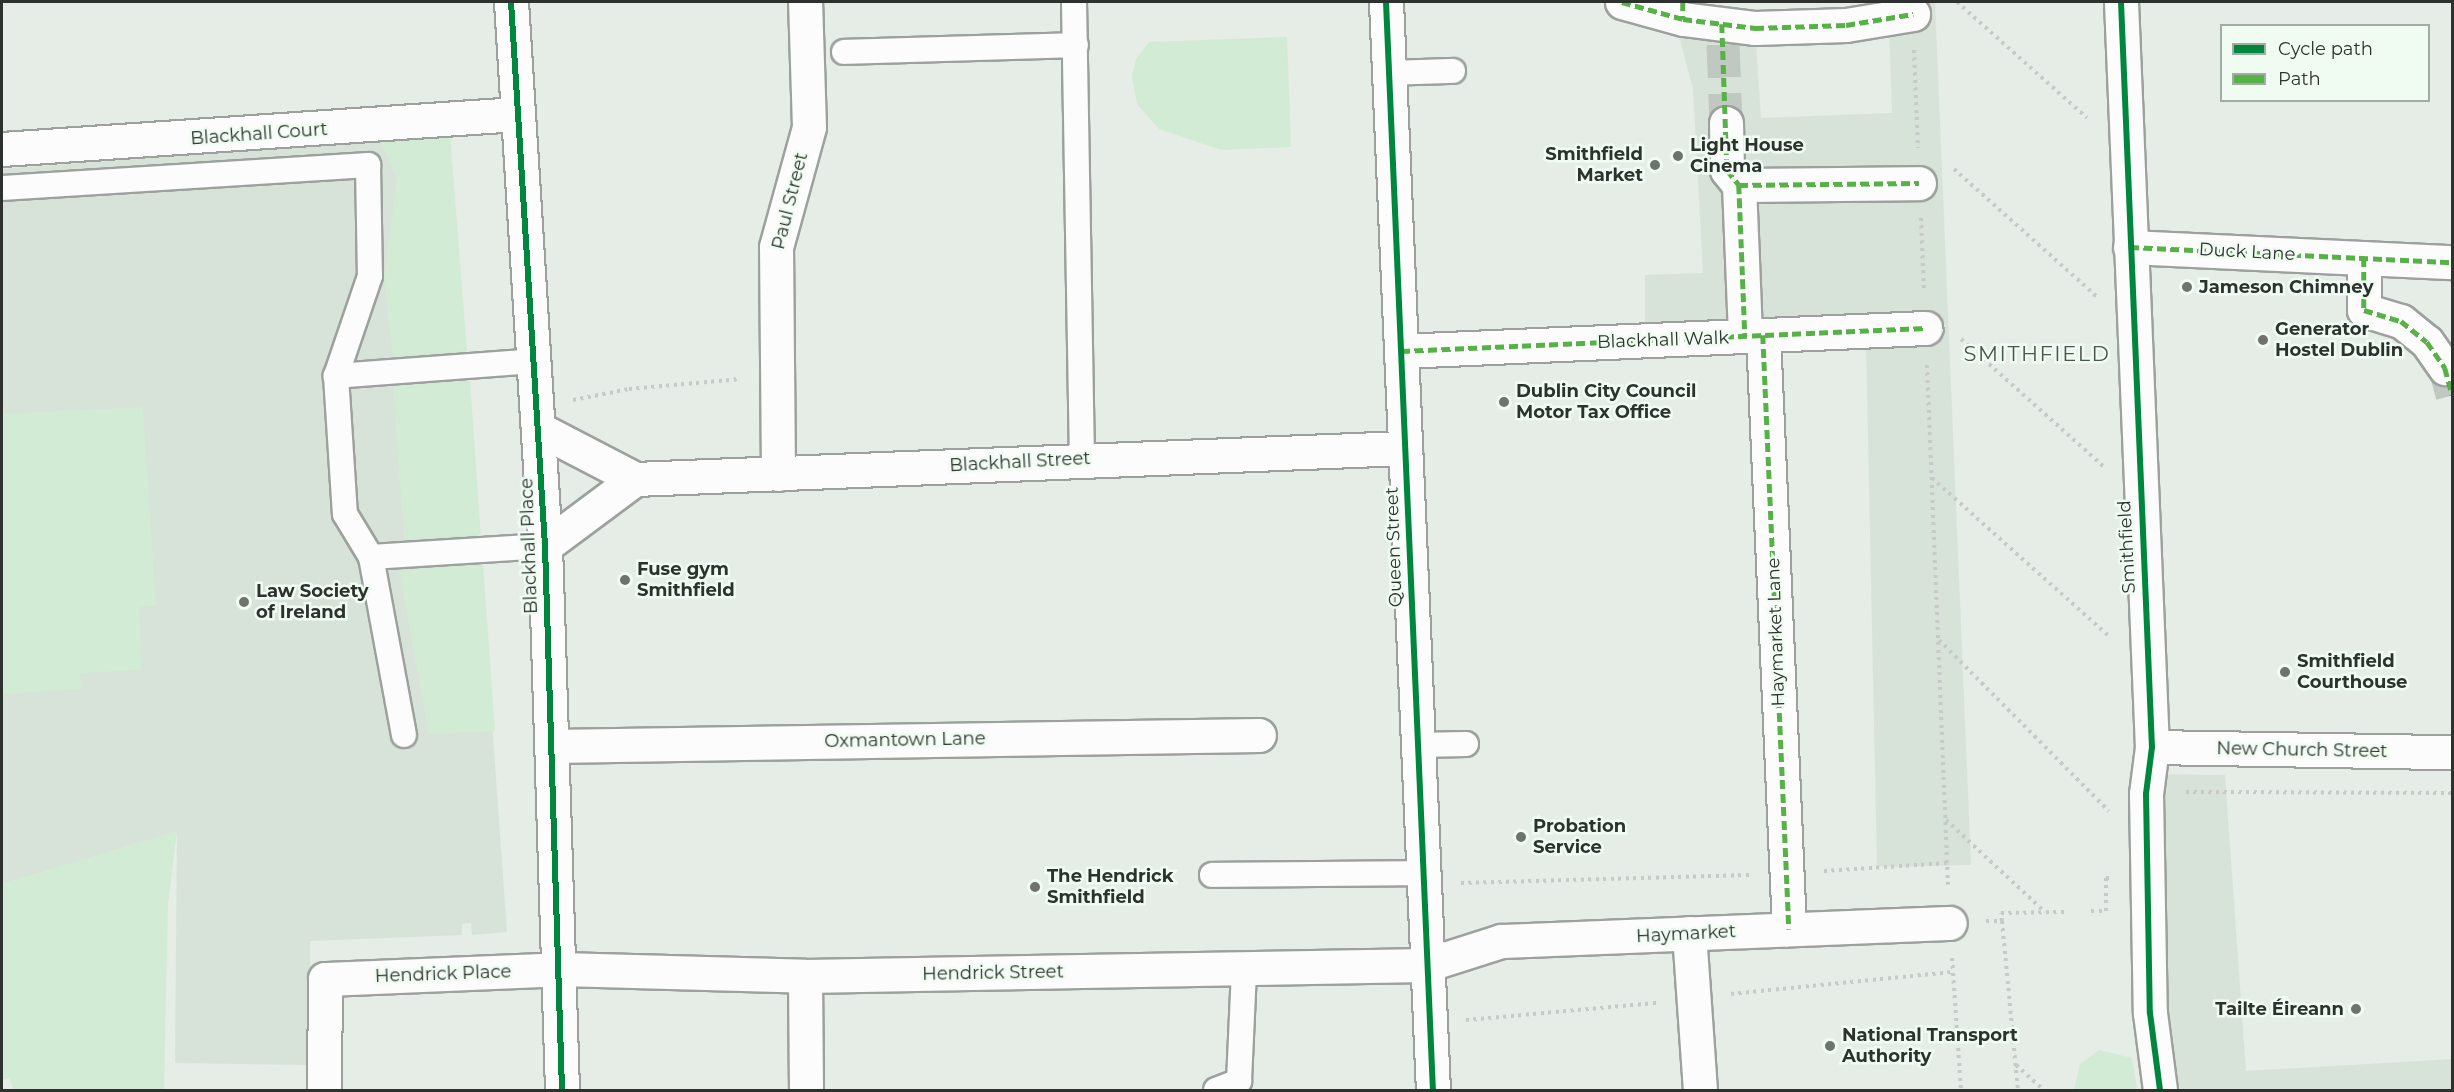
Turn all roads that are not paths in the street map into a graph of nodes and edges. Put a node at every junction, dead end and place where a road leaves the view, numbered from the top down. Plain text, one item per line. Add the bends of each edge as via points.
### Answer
1 (511, 2) edge
2 (805, 2) edge
3 (1074, 2) edge
4 (1386, 2) edge
5 (1622, 2) edge
6 (2121, 2) edge
7 (1683, 10) edge
8 (1912, 14) road end
9 (1076, 45) junction
10 (844, 52) dead end
11 (1453, 71) dead end
12 (1388, 73) junction
13 (517, 114) junction
14 (1726, 123) tunnel mouth
15 (2, 149) edge
16 (1733, 177) junction
17 (1919, 183) road end
18 (2, 188) edge
19 (2130, 247) junction
20 (2364, 258) junction
21 (2452, 262) edge
22 (1938, 329) road end
23 (1754, 336) junction
24 (1401, 351) junction
25 (535, 362) junction
26 (2445, 368) tunnel mouth
27 (336, 376) junction
28 (539, 429) junction
29 (1406, 448) junction
30 (1082, 459) junction
31 (778, 474) junction
32 (635, 479) junction
33 (545, 546) junction
34 (371, 557) junction
35 (404, 735) dead end
36 (1259, 735) dead end
37 (1466, 744) dead end
38 (1417, 745) junction
39 (552, 746) junction
40 (2152, 747) junction
41 (2452, 752) edge
42 (1422, 873) junction
43 (1212, 876) dead end
44 (1950, 922) road end
45 (1789, 929) junction
46 (1689, 933) junction
47 (1426, 965) junction
48 (561, 969) junction
49 (1244, 969) junction
50 (805, 976) junction
51 (324, 1090) edge
52 (562, 1090) edge
53 (806, 1090) edge
54 (1216, 1090) edge
55 (1433, 1090) edge
56 (1700, 1090) edge
57 (2160, 1090) edge

1 - 13 street, Blackhall Place
2 - 31 street, Paul Street via 809,128 776,247
3 - 9 lane
4 - 12 street, Queen Street
5 - 7 street
6 - 19 street, Smithfield
7 - 8 street via 1722,34 1846,25
9 - 10 lane
9 - 30 lane
11 - 12 lane
12 - 24 street, Queen Street
13 - 15 street, Blackhall Court
13 - 25 street, Blackhall Place
14 - 16 street, Haymarket Lane
16 - 17 street
16 - 23 street, Haymarket Lane
18 - 27 lane via 368,165 370,276
19 - 20 street, Duck Lane
19 - 40 street, Smithfield
20 - 21 street, Duck Lane
20 - 26 street via 2364,310 2401,321 2427,342
22 - 23 street, Blackhall Walk
23 - 24 street, Blackhall Walk
23 - 45 street, Haymarket Lane
24 - 29 street, Queen Street
25 - 27 lane
25 - 28 street, Blackhall Place
27 - 34 lane via 345,514
28 - 32 street, Blackhall Street
28 - 33 street, Blackhall Place
29 - 30 street, Blackhall Street
29 - 38 street, Queen Street
30 - 31 street, Blackhall Street
31 - 32 street, Blackhall Street
32 - 33 street
33 - 34 lane
33 - 39 street, Blackhall Place
34 - 35 lane
36 - 39 street, Oxmantown Lane
37 - 38 lane
38 - 42 street, Queen Street
39 - 48 street, Blackhall Place
40 - 41 street, New Church Street
40 - 57 street, Smithfield via 2146,794 2150,1001
42 - 43 lane
42 - 47 street, Queen Street
44 - 45 street, Haymarket
45 - 46 street, Haymarket
46 - 47 street, Haymarket via 1501,941
46 - 56 street
47 - 49 street, Hendrick Street
47 - 55 street, Queen Street
48 - 50 street, Hendrick Street
48 - 51 street, Hendrick Place via 325,979
48 - 52 street, Blackhall Place
49 - 50 street, Hendrick Street
49 - 54 lane via 1239,1081
50 - 53 street

